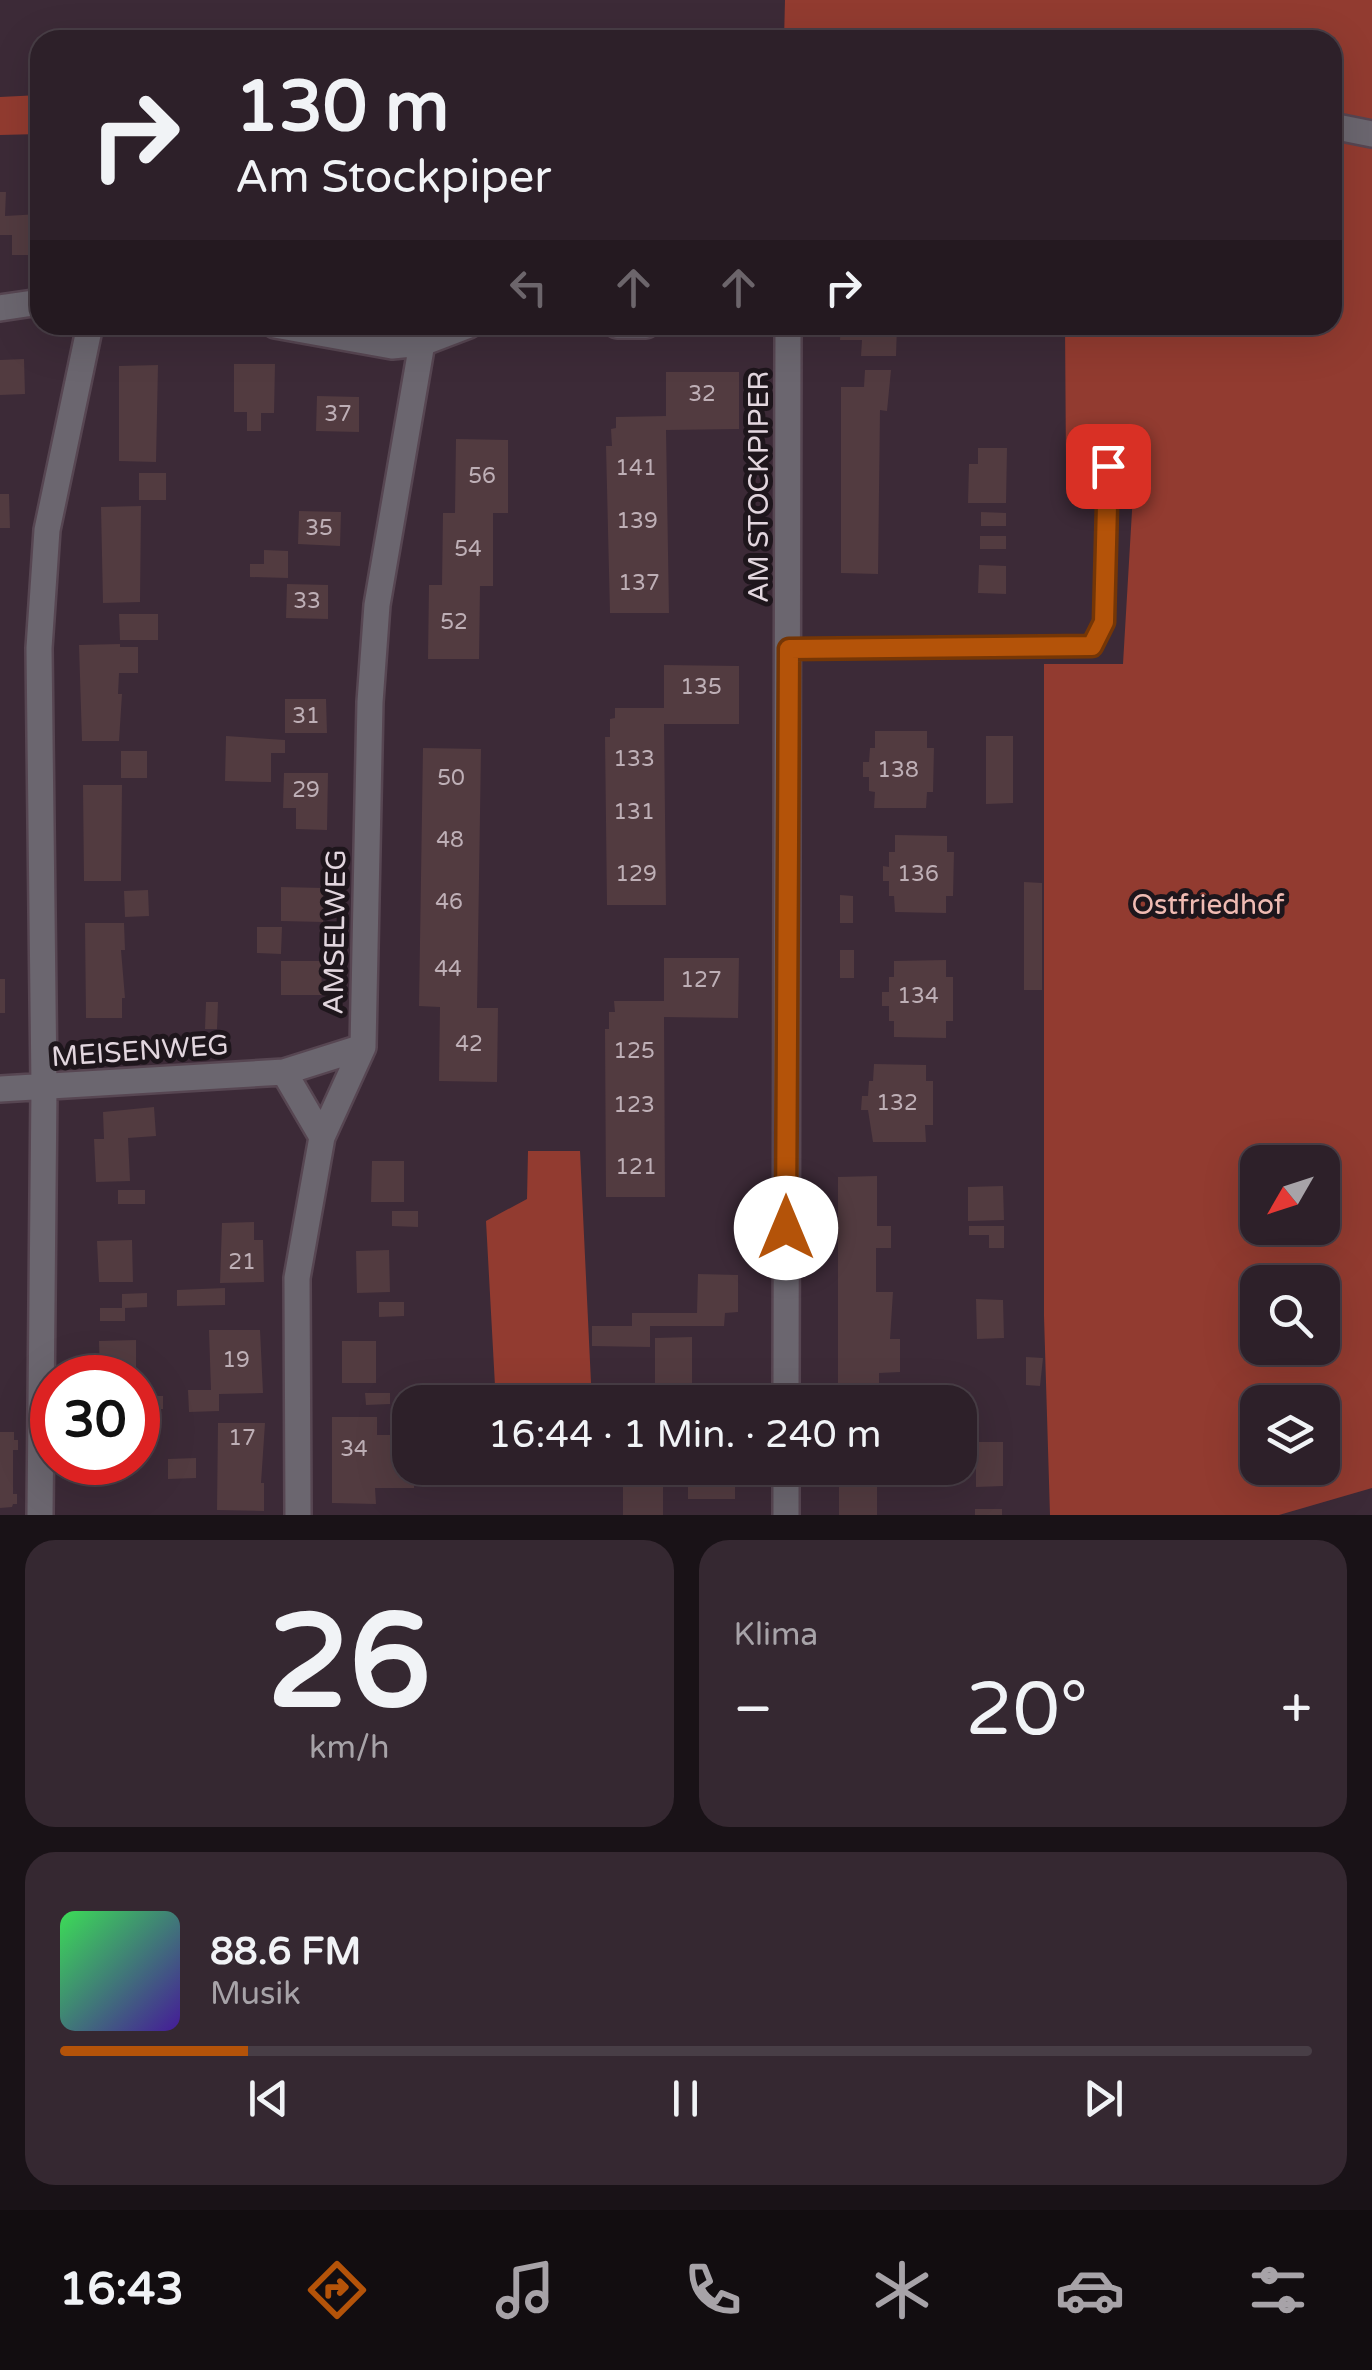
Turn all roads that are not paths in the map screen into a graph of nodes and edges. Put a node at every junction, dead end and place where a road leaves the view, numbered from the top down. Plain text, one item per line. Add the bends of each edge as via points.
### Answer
1 (1342, 128) edge
2 (1372, 134) edge
3 (30, 304) edge
4 (0, 308) edge
5 (88, 335) edge
6 (324, 335) edge
7 (442, 335) edge
8 (788, 335) edge
9 (422, 343) junction
10 (1108, 466) dead end
11 (789, 649) junction
12 (363, 1047) junction
13 (284, 1072) junction
14 (44, 1087) junction
15 (0, 1089) edge
16 (322, 1138) junction
17 (786, 1385) edge
18 (786, 1485) edge
19 (40, 1515) edge
20 (298, 1515) edge
21 (786, 1515) edge

1 - 2 street
3 - 4 street
5 - 14 street via 46,530 39,648
6 - 9 street via 392,346
7 - 9 street
8 - 11 street, AM STOCKPIPER
9 - 12 street, AMSELWEG via 377,605
10 - 11 lane via 1104,622 1092,646
11 - 17 street, AM STOCKPIPER
12 - 13 street, MEISENWEG
12 - 16 street, AMSELWEG
13 - 14 street, MEISENWEG
13 - 16 street
14 - 15 street, MEISENWEG
14 - 19 street
16 - 20 street, AMSELWEG via 297,1278
18 - 21 street

